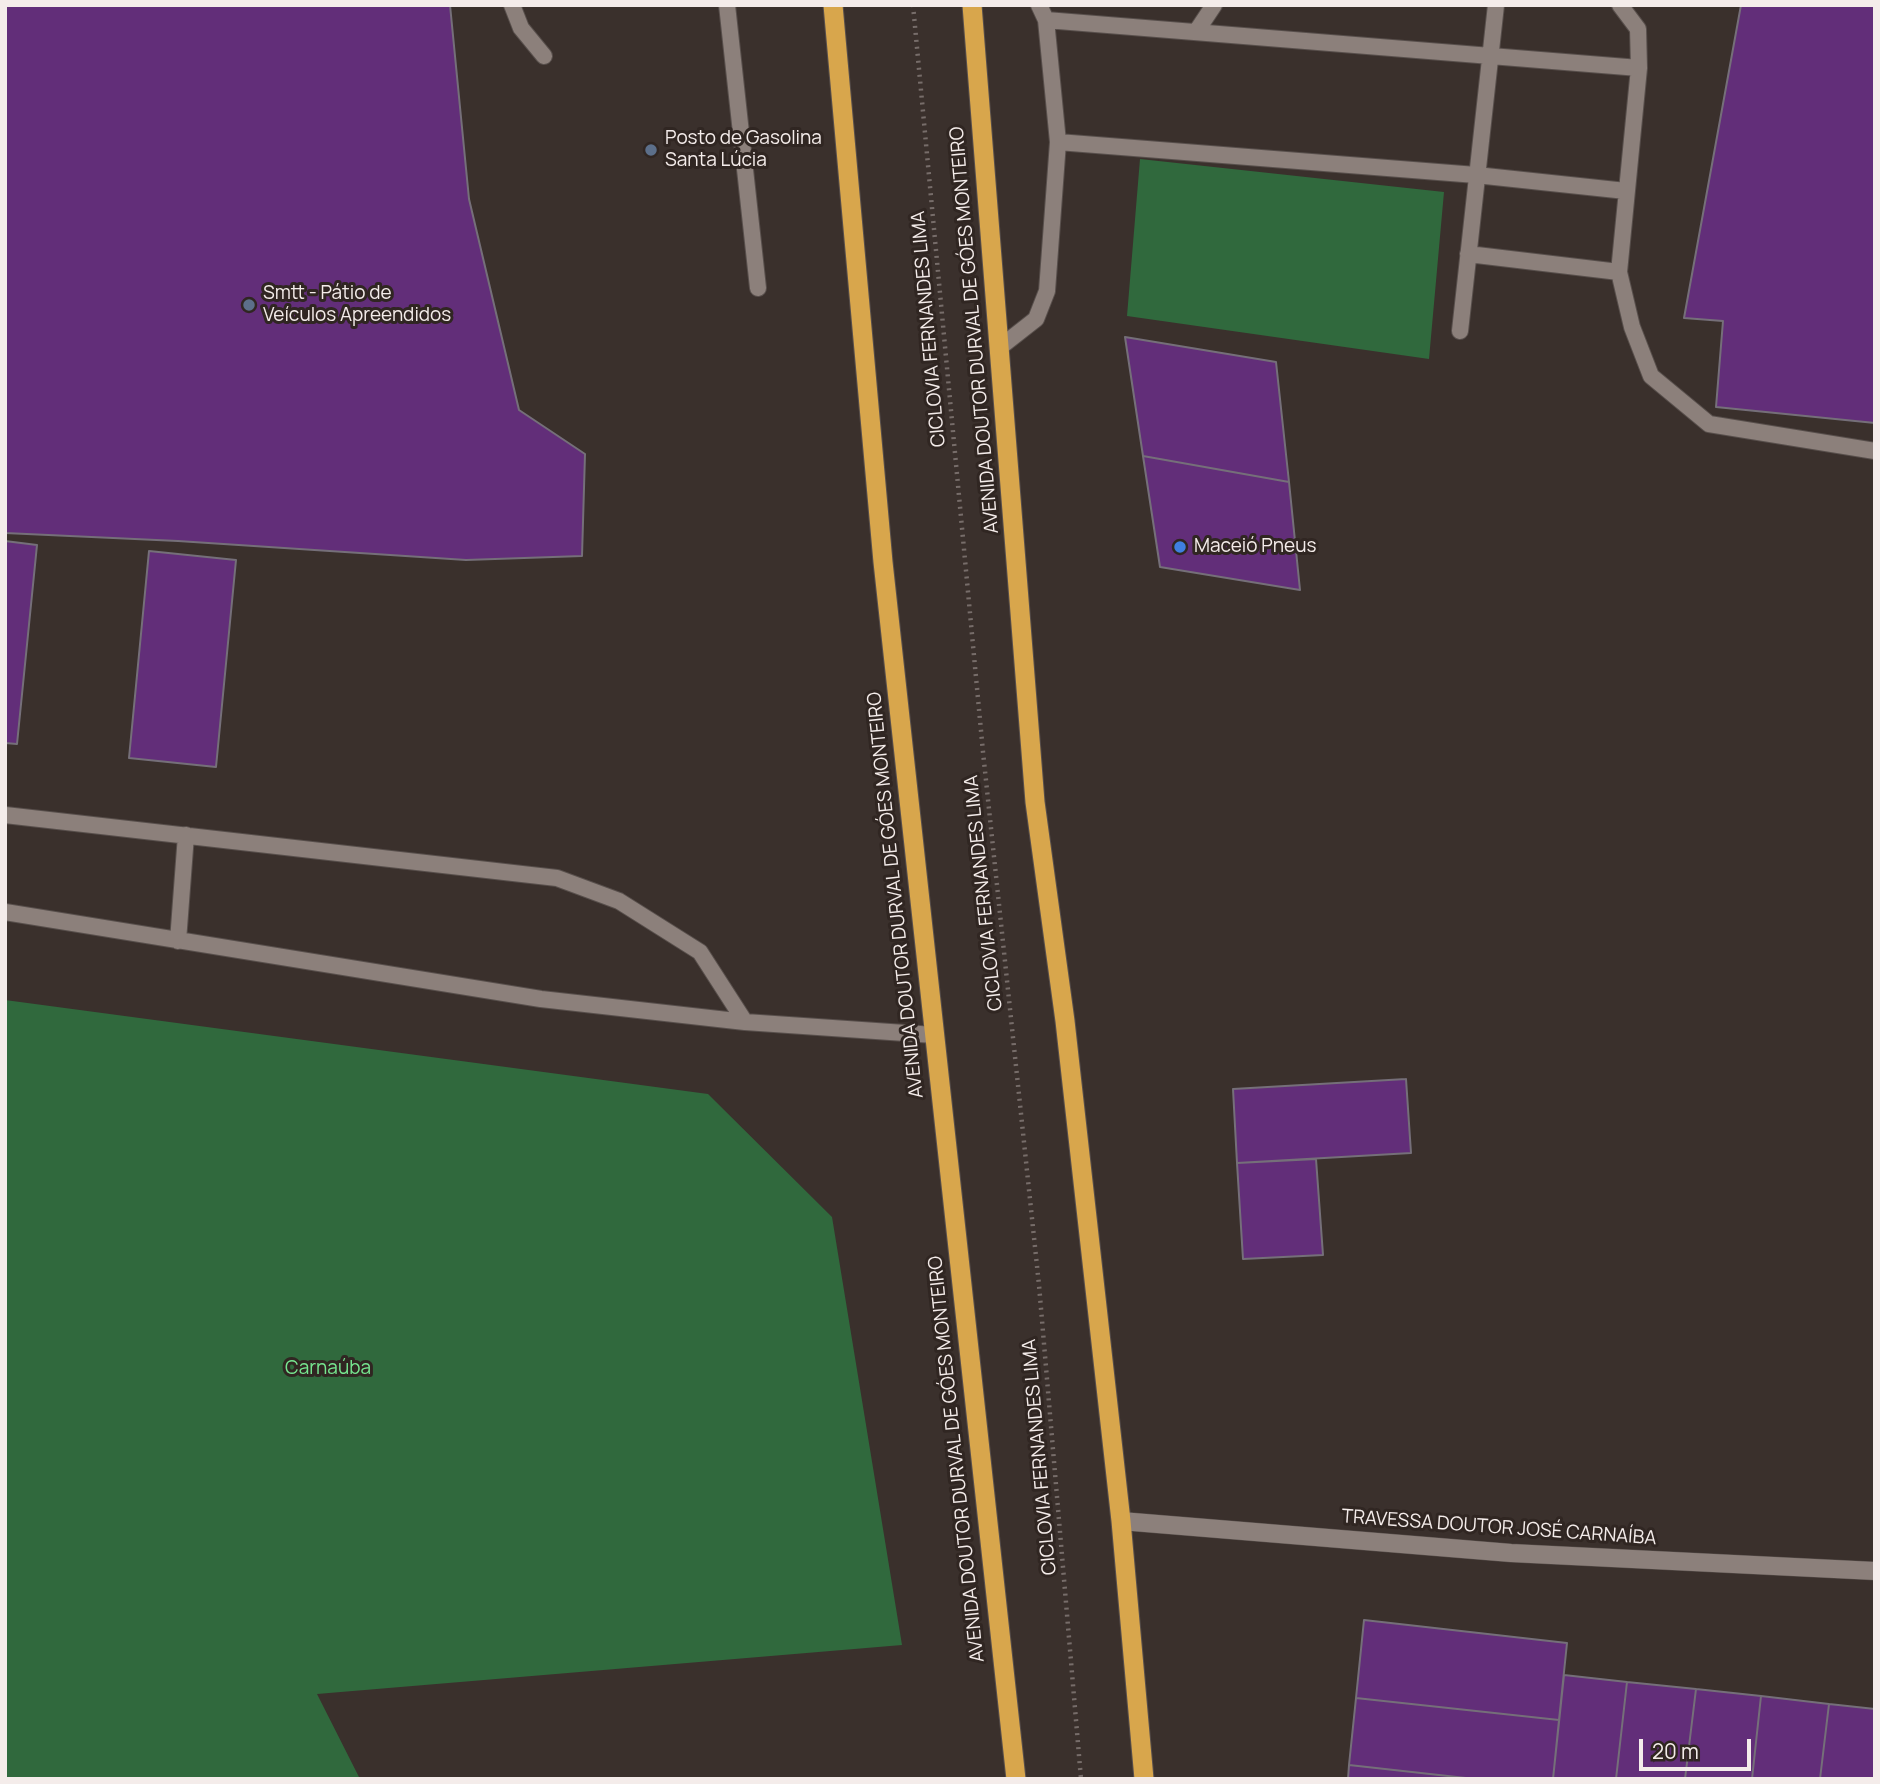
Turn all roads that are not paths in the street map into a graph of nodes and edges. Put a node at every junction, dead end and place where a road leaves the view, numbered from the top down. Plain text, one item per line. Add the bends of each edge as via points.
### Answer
1 (512, 5) edge
2 (727, 5) edge
3 (832, 5) edge
4 (972, 5) edge
5 (1214, 5) edge
6 (1496, 5) edge
7 (1620, 5) edge
8 (1042, 13) edge
9 (1196, 32) junction
10 (544, 56) dead end
11 (1490, 56) junction
12 (1639, 68) junction
13 (1058, 142) junction
14 (1476, 175) junction
15 (1626, 191) junction
16 (1468, 254) junction
17 (1619, 272) junction
18 (758, 288) dead end
19 (1460, 331) dead end
20 (999, 348) junction
21 (1875, 451) edge
22 (5, 815) edge
23 (186, 835) junction
24 (5, 912) edge
25 (178, 941) junction
26 (745, 1021) junction
27 (934, 1035) junction
28 (1121, 1521) junction
29 (1875, 1571) edge
30 (1016, 1779) edge
31 (1144, 1779) edge

1 - 10 lane via 521,28
2 - 18 lane
3 - 27 highway, AVENIDA DOUTOR DURVAL DE GÓES MONTEIRO via 883,562
4 - 20 highway, AVENIDA DOUTOR DURVAL DE GÓES MONTEIRO
5 - 9 lane
6 - 11 lane
7 - 12 lane via 1638,29
8 - 9 lane
8 - 13 lane
9 - 11 lane
11 - 12 lane
11 - 14 lane
12 - 15 lane
13 - 14 lane
13 - 20 lane via 1047,291 1036,319
14 - 15 lane
14 - 16 lane
15 - 17 lane
16 - 17 lane
16 - 19 lane
17 - 21 lane via 1632,327 1651,376 1709,424
20 - 28 highway, AVENIDA DOUTOR DURVAL DE GÓES MONTEIRO via 1035,802 1065,1021
22 - 23 lane
23 - 25 lane
23 - 26 lane via 557,878 619,901 700,952
24 - 25 lane
25 - 26 lane via 541,999
26 - 27 lane
27 - 30 highway, AVENIDA DOUTOR DURVAL DE GÓES MONTEIRO
28 - 29 street, TRAVESSA DOUTOR JOSÉ CARNAÍBA via 1511,1553
28 - 31 highway, AVENIDA DOUTOR DURVAL DE GÓES MONTEIRO

